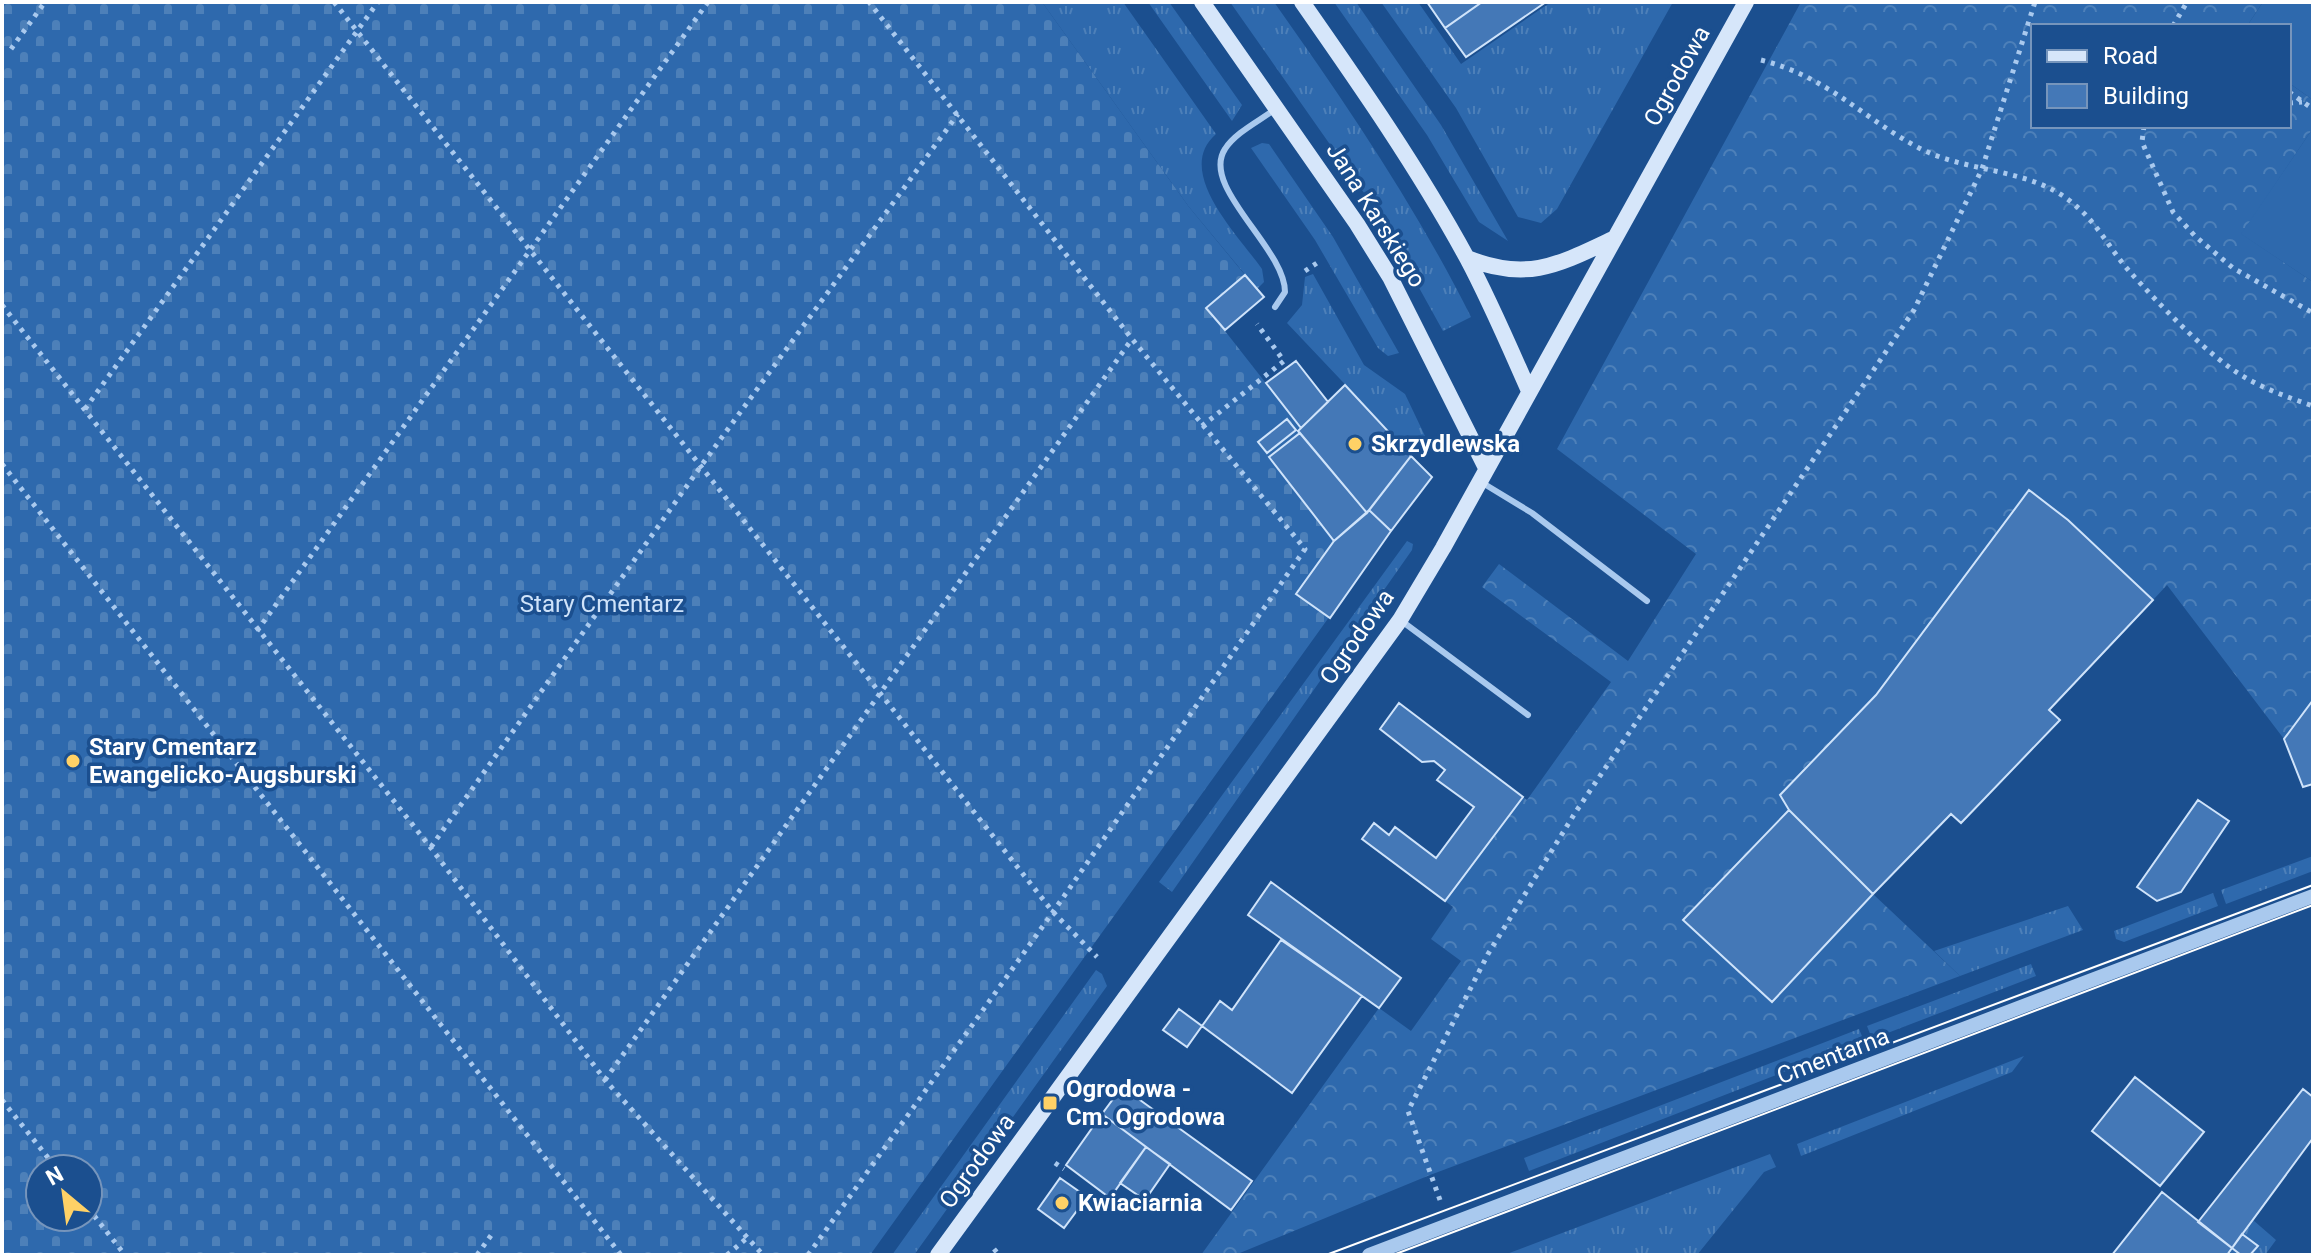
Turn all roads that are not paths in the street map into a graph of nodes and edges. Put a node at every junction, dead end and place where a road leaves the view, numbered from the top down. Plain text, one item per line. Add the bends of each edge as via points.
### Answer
1 (1202, 2) edge
2 (1302, 2) edge
3 (1746, 2) edge
4 (1277, 108) junction
5 (1613, 239) junction
6 (1467, 258) junction
7 (1275, 307) dead end
8 (1529, 391) junction
9 (1483, 474) junction
10 (1647, 601) dead end
11 (1400, 620) junction
12 (1528, 715) dead end
13 (2313, 896) edge
14 (938, 1255) edge
15 (1369, 1255) edge

1 - 4 main road, Jana Karskiego
2 - 6 main road via 1404,151
3 - 5 main road, Ogrodowa
4 - 7 lane via 1225,148 1220,169 1231,197 1279,264 1285,292
4 - 9 main road, Jana Karskiego via 1390,277
5 - 6 main road via 1531,271 1490,267
5 - 8 main road, Ogrodowa
6 - 8 main road
8 - 9 main road, Ogrodowa
9 - 10 lane
9 - 11 main road, Ogrodowa
11 - 12 lane
11 - 14 main road, Ogrodowa
13 - 15 street, Cmentarna

